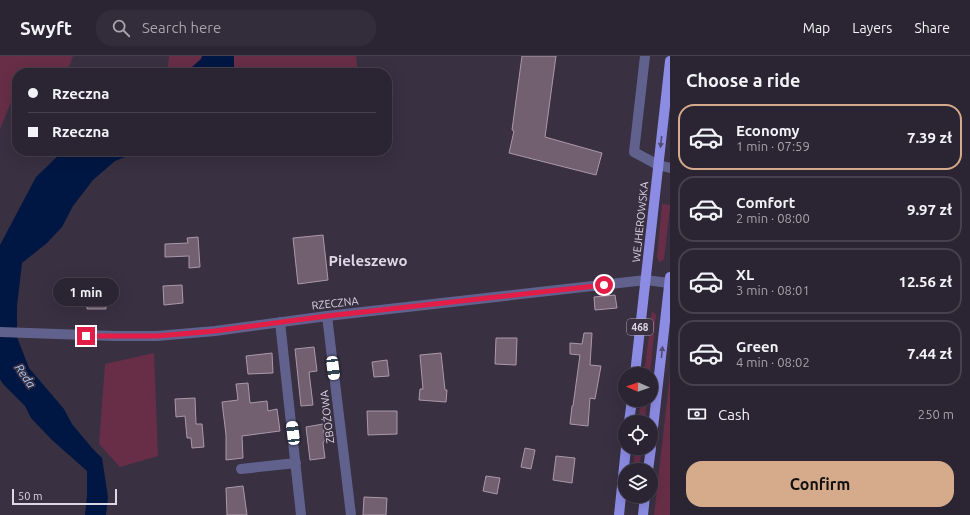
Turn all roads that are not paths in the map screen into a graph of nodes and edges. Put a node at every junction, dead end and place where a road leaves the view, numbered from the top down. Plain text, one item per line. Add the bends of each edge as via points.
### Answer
1 (645, 56) edge
2 (670, 61) edge
3 (658, 165) junction
4 (670, 168) edge
5 (646, 280) junction
6 (670, 280) edge
7 (327, 316) junction
8 (280, 322) junction
9 (0, 332) edge
10 (636, 367) edge
11 (655, 415) edge
12 (625, 455) edge
13 (296, 463) junction
14 (241, 469) dead end
15 (644, 503) edge
16 (301, 515) edge
17 (351, 515) edge
18 (619, 515) edge
19 (643, 515) edge

1 - 3 street via 634,152
2 -> 3 main road, WEJHEROWSKA / 468
3 - 4 street
3 - 5 main road, WEJHEROWSKA / 468
5 - 6 street
5 - 7 street, RZECZNA
5 - 10 main road, WEJHEROWSKA / 468
11 -> 6 main road, 468
7 - 8 street, RZECZNA
7 - 17 street, ZBOŻOWA
8 - 9 street, RZECZNA via 157,336
8 - 13 street
12 - 18 main road
13 - 14 street
13 - 16 street
15 - 19 main road

